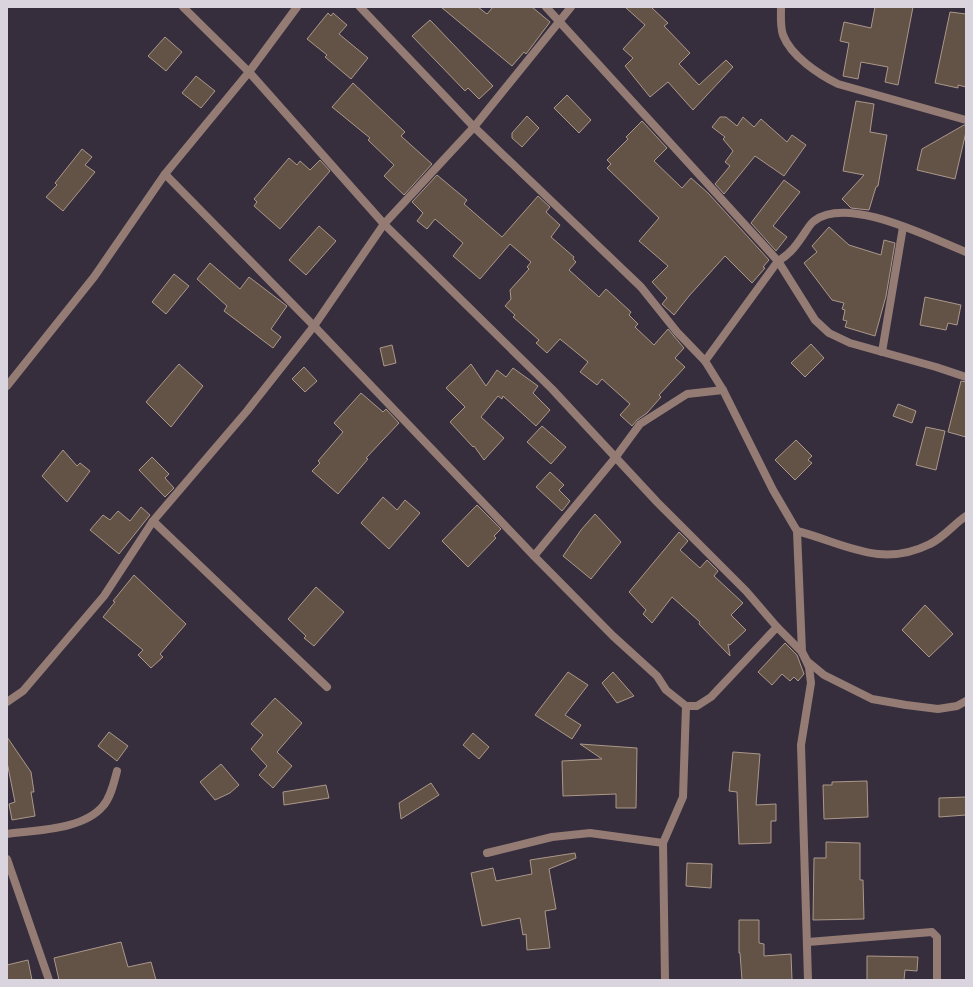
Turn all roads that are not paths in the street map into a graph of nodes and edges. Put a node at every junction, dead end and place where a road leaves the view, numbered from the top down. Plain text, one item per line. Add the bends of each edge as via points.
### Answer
1 (183, 7) edge
2 (297, 7) edge
3 (360, 7) edge
4 (546, 7) edge
5 (571, 7) edge
6 (781, 7) edge
7 (560, 20) junction
8 (249, 72) junction
9 (966, 120) edge
10 (474, 127) junction
11 (165, 174) junction
12 (384, 224) junction
13 (902, 227) junction
14 (966, 252) edge
15 (778, 261) junction
16 (314, 326) junction
17 (882, 352) junction
18 (705, 361) junction
19 (966, 378) edge
20 (7, 386) edge
21 (723, 390) junction
22 (615, 458) junction
23 (966, 516) edge
24 (153, 521) junction
25 (797, 531) junction
26 (534, 556) junction
27 (776, 627) junction
28 (802, 652) junction
29 (327, 687) dead end
30 (966, 701) edge
31 (7, 702) edge
32 (686, 706) junction
33 (117, 772) dead end
34 (7, 834) edge
35 (662, 842) junction
36 (487, 853) dead end
37 (7, 859) edge
38 (808, 942) junction
39 (48, 980) edge
40 (665, 980) edge
41 (808, 980) edge
42 (936, 980) edge

1 - 8 street
2 - 8 street
3 - 10 street
4 - 7 street
5 - 7 street
6 - 9 street via 780,24 783,36 799,57 818,75 838,84
7 - 10 street
7 - 15 street
8 - 11 street
8 - 12 street
10 - 12 street
10 - 18 street via 641,287 677,332
11 - 16 street
11 - 20 street via 94,277
12 - 16 street
12 - 22 street via 552,389
13 - 14 street
13 - 15 street via 863,213 838,211 813,221 789,255
13 - 17 street
15 - 17 street via 816,320 830,333 850,343
15 - 18 street
16 - 24 street via 247,411
16 - 26 street
17 - 19 street
18 - 21 street
21 - 22 street via 687,394 660,410 640,424
21 - 25 street via 773,490
22 - 26 street
22 - 27 street via 746,591
23 - 25 street via 930,544 902,554 876,555 849,549
24 - 29 street
24 - 31 street via 104,596 23,691
25 - 28 street
26 - 32 street via 613,636 657,676 666,690
27 - 28 street
27 - 32 street via 712,697 697,706
28 - 30 street via 807,661 824,675 872,699 938,709 957,706
28 - 38 street via 811,683 801,745
32 - 35 street via 683,797
33 - 34 street via 104,805 92,816 76,824
35 - 36 street via 590,833 552,837
35 - 40 street
37 - 39 street
38 - 41 street
38 - 42 street via 932,932 937,937

